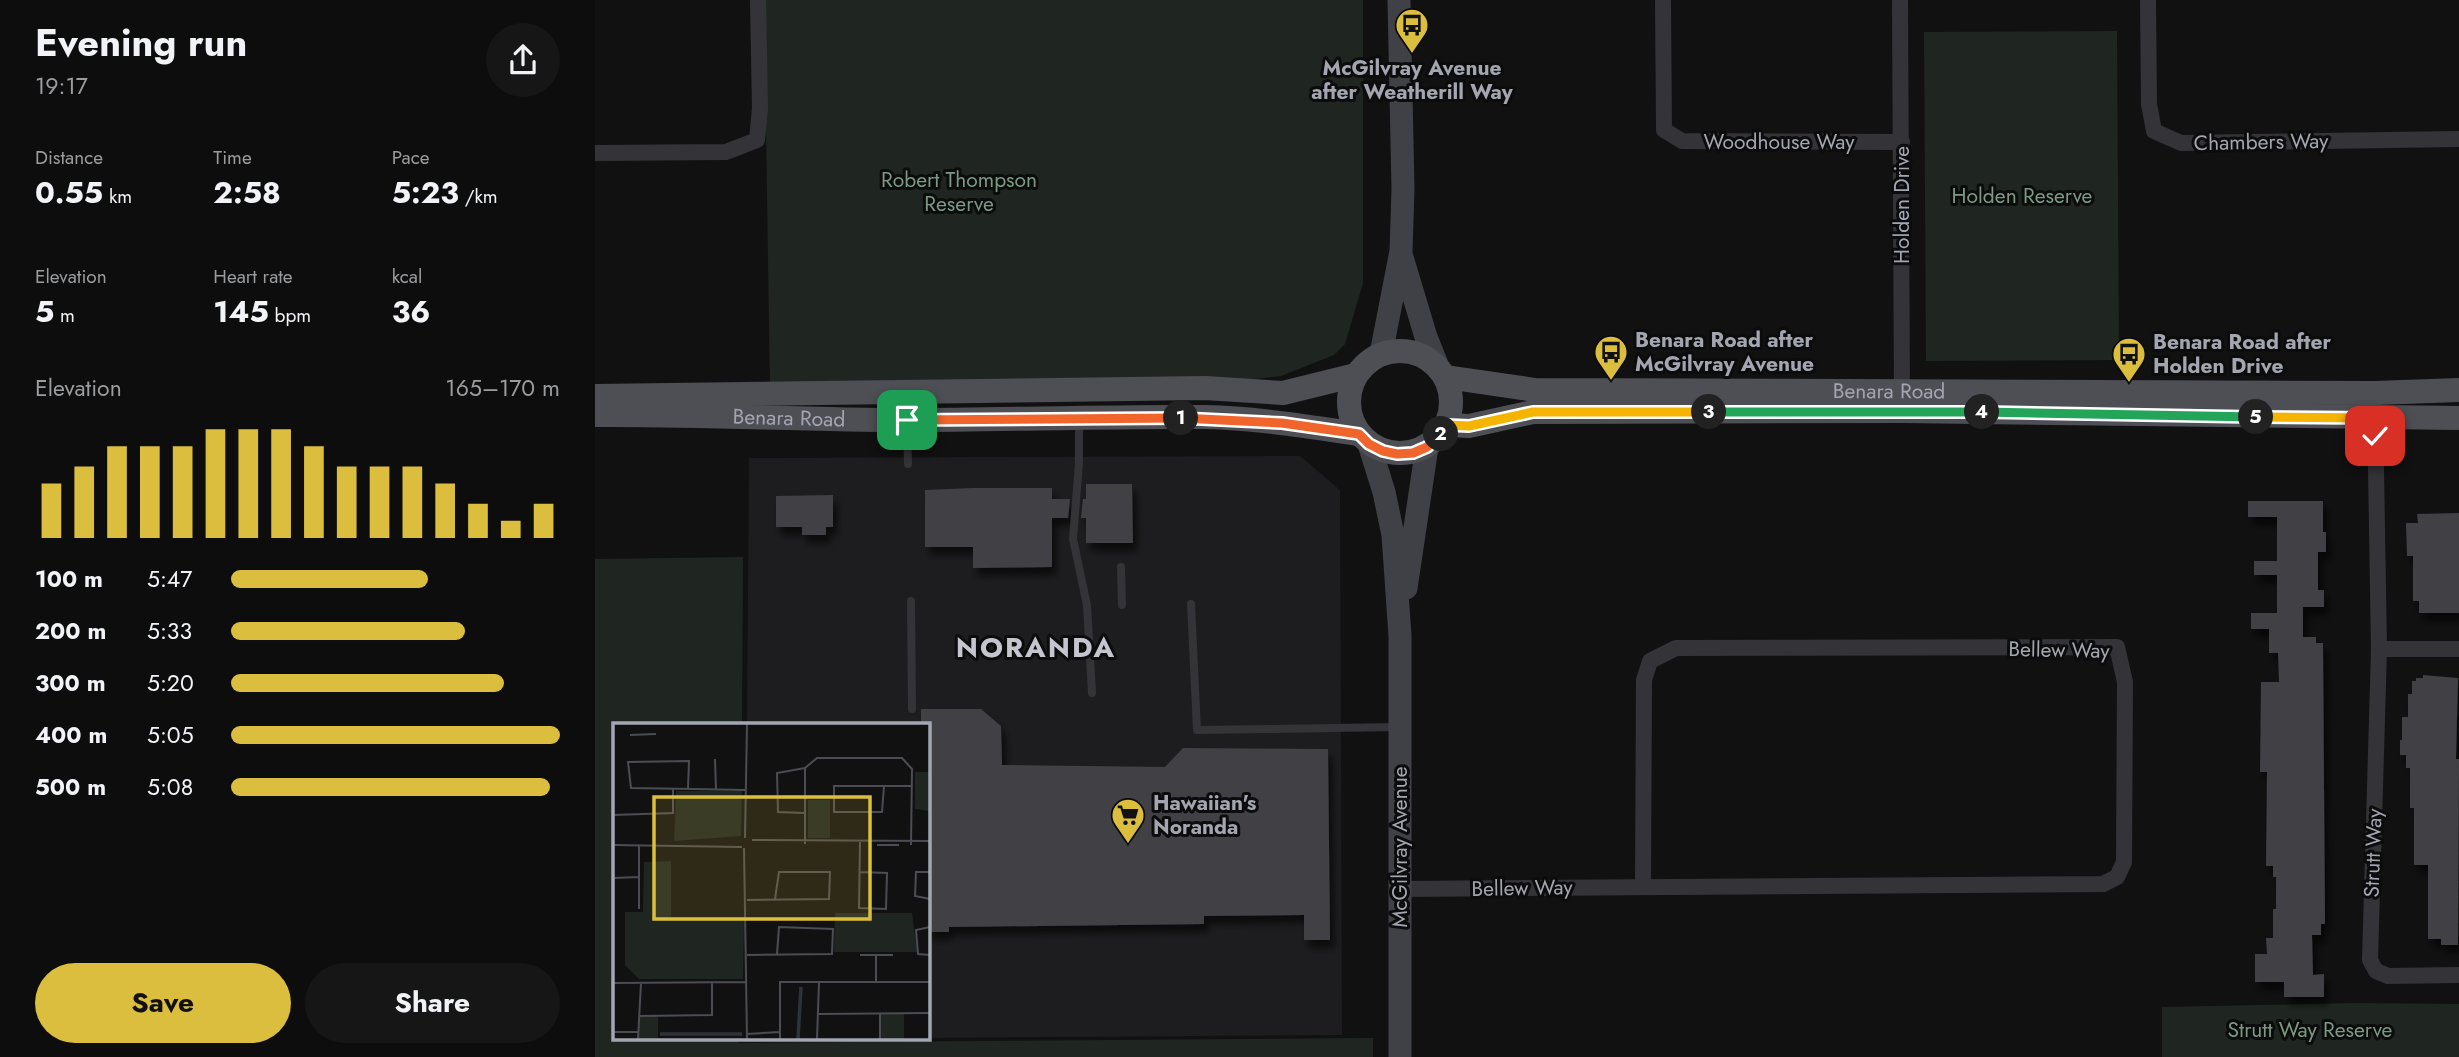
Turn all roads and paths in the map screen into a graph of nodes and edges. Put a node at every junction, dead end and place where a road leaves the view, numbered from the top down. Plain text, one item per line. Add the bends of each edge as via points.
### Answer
1 (758, 0) edge
2 (1399, 0) edge
3 (1663, 0) edge
4 (1901, 0) edge
5 (2148, 0) edge
6 (2459, 139) edge
7 (1902, 142) junction
8 (595, 153) edge
9 (1401, 251) junction
10 (1381, 355) junction
11 (1442, 372) junction
12 (1356, 375) junction
13 (2459, 390) edge
14 (2375, 393) junction
15 (595, 396) edge
16 (1902, 401) junction
17 (595, 415) edge
18 (1079, 418) junction
19 (2375, 418) junction
20 (2459, 418) edge
21 (907, 420) junction
22 (1447, 425) junction
23 (1364, 439) junction
24 (1427, 447) junction
25 (908, 464) dead end
26 (1121, 567) dead end
27 (911, 601) dead end
28 (1191, 604) dead end
29 (1122, 605) dead end
30 (1400, 636) junction
31 (2379, 649) junction
32 (2459, 649) edge
33 (1092, 693) dead end
34 (912, 709) dead end
35 (1401, 727) junction
36 (1643, 887) junction
37 (1400, 889) junction
38 (2459, 975) edge
39 (1400, 1057) edge

1 - 8 street via 757,140 726,152
2 - 9 main road
3 - 7 street, Woodhouse Way via 1664,130 1682,142
4 - 7 street, Holden Drive
5 - 6 street, Chambers Way via 2149,104 2154,131 2181,143
7 - 16 street, Holden Drive
9 - 10 main road
9 - 11 main road via 1426,337
10 - 11 main road via 1412,352
10 - 12 main road
11 - 16 main road, Benara Road via 1535,390
11 - 22 main road via 1452,393
12 - 15 main road, Benara Road via 1283,393 1205,388
12 - 23 main road via 1349,405
13 - 14 main road, Benara Road
14 - 16 main road, Benara Road
14 - 19 street, Strutt Way
16 - 19 main road, Benara Road
16 - 22 main road, Benara Road via 1533,412 1469,426
17 - 21 main road, Benara Road
18 - 21 main road, Benara Road
18 - 23 main road, Benara Road via 1208,417 1282,423
18 - 33 lane via 1073,539 1087,605
19 - 20 main road, Benara Road
19 - 31 street, Strutt Way
21 - 25 lane
22 - 24 main road
23 - 24 main road via 1397,454
23 - 30 main road, McGilvray Avenue via 1384,492 1393,535
24 - 30 main road, McGilvray Avenue
26 - 29 lane
27 - 34 lane
28 - 35 lane via 1197,730
30 - 35 main road, McGilvray Avenue
31 - 32 street
31 - 38 street, Strutt Way via 2370,960 2376,971 2388,976
35 - 37 main road, McGilvray Avenue
36 - 36 street, Bellew Way via 2103,884 2117,877 2124,862 2126,682 2117,647 1676,648 1650,661 1644,680
36 - 37 street, Bellew Way
37 - 39 main road, McGilvray Avenue

